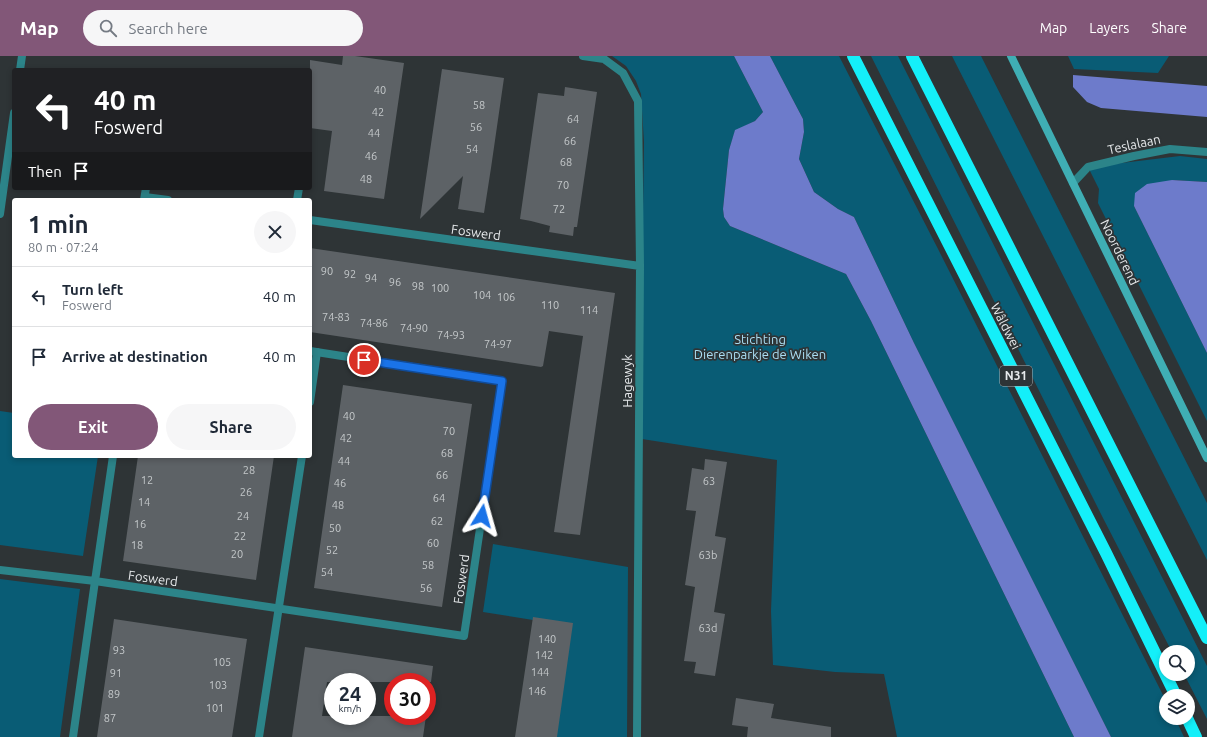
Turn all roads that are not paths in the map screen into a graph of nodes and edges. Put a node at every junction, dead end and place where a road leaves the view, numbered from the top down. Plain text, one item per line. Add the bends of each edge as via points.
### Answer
1 (22, 56) edge
2 (583, 56) edge
3 (853, 56) edge
4 (912, 56) edge
5 (1011, 56) edge
6 (20, 68) edge
7 (12, 124) edge
8 (1207, 152) edge
9 (3, 173) edge
10 (1073, 183) junction
11 (0, 214) edge
12 (312, 220) edge
13 (640, 266) junction
14 (314, 352) edge
15 (312, 377) edge
16 (113, 458) edge
17 (302, 458) edge
18 (1207, 458) edge
19 (0, 570) edge
20 (95, 581) junction
21 (279, 609) junction
22 (1207, 638) edge
23 (1173, 689) edge
24 (1190, 725) edge
25 (73, 737) edge
26 (259, 737) edge
27 (637, 737) edge
28 (1196, 737) edge

1 - 6 street
2 - 13 street, Hagewyk via 604,59 623,72 638,101
3 - 23 highway, Wâldwei / N31
4 - 22 highway
5 - 10 street, Noorderend
7 - 9 street
8 - 10 street, Teslalaan via 1170,149 1134,156 1088,167
9 - 11 street
10 - 18 street, Noorderend
12 - 13 street, Foswerd
13 - 27 street, Hagewyk
14 - 15 street, Foswerd
14 - 21 street, Foswerd via 502,381 464,636
16 - 20 street
17 - 21 street
19 - 20 street, Foswerd
20 - 21 street, Foswerd
20 - 25 street
21 - 26 street
24 - 28 highway

